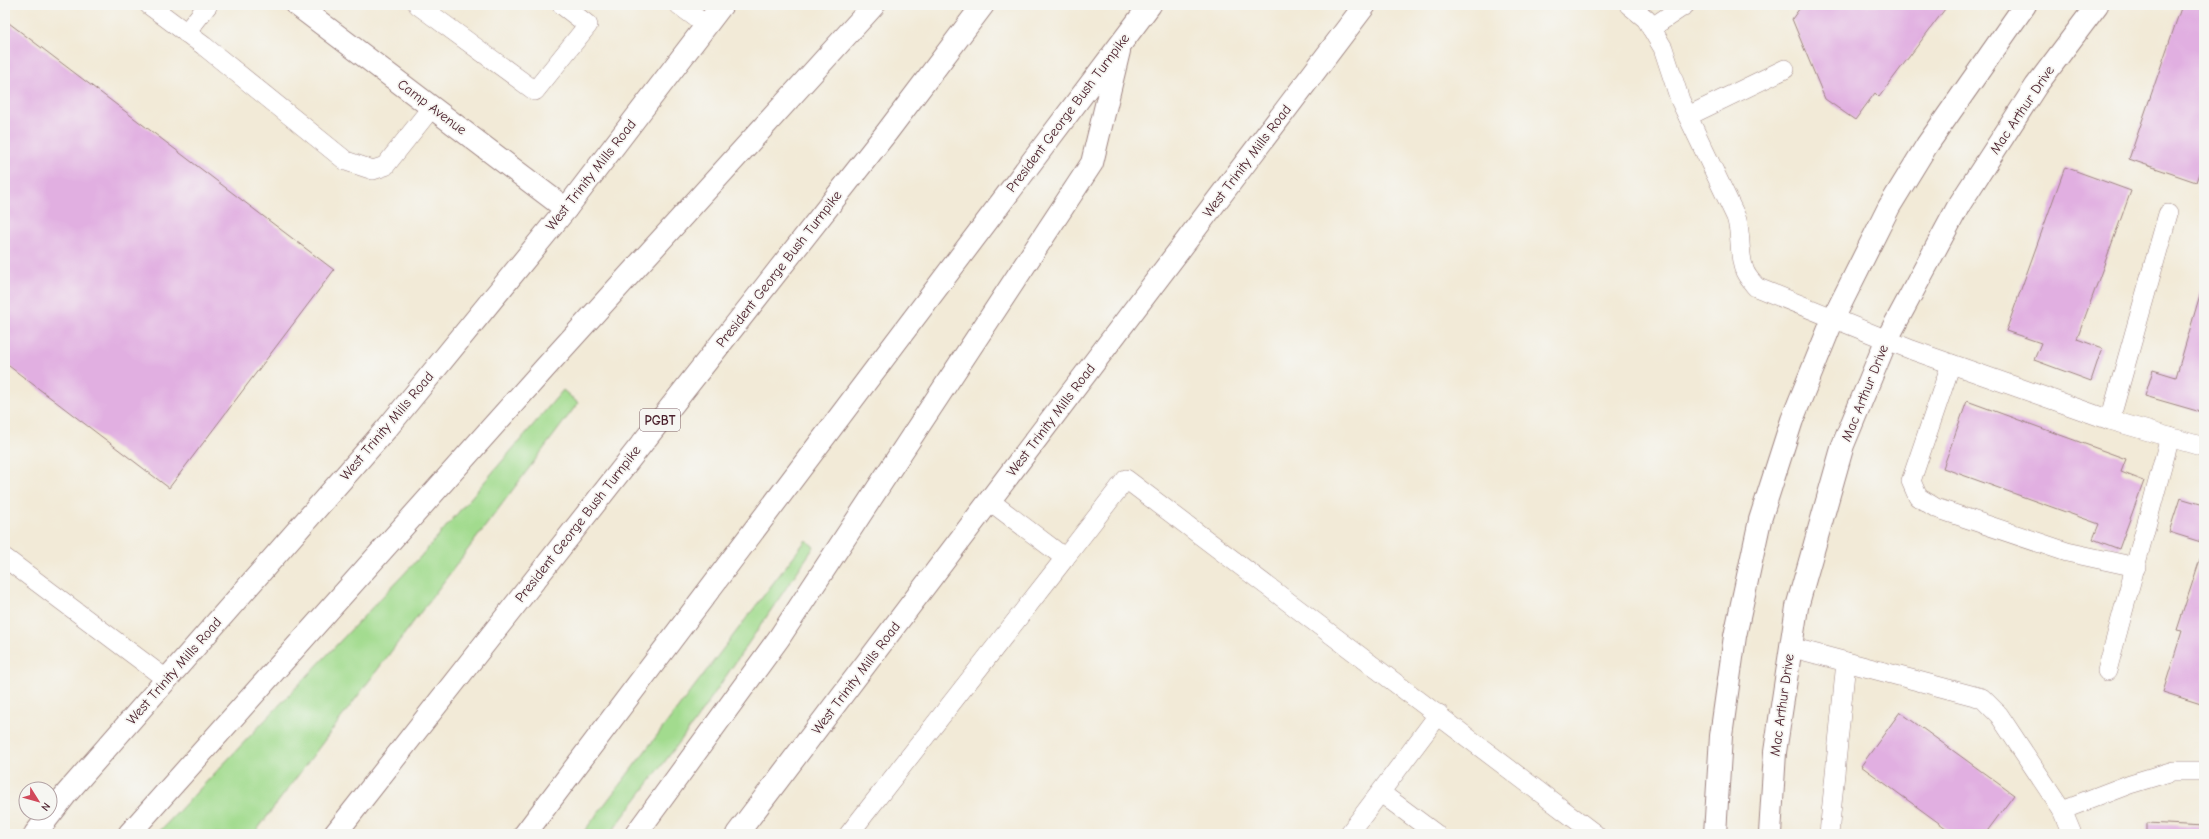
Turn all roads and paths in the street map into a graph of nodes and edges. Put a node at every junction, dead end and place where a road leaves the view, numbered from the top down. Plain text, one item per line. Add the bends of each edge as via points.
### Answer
1 (148, 5) edge
2 (208, 5) edge
3 (297, 5) edge
4 (418, 5) edge
5 (562, 5) edge
6 (679, 5) edge
7 (722, 5) edge
8 (874, 5) edge
9 (983, 5) edge
10 (1150, 5) edge
11 (1365, 5) edge
12 (1630, 5) edge
13 (1685, 5) edge
14 (2026, 5) edge
15 (2097, 5) edge
16 (706, 25) junction
17 (1651, 28) junction
18 (186, 33) junction
19 (1121, 42) junction
20 (1785, 69) dead end
21 (432, 107) junction
22 (1688, 116) junction
23 (566, 209) junction
24 (2168, 214) dead end
25 (1833, 319) junction
26 (1886, 341) junction
27 (1951, 364) junction
28 (2110, 420) junction
29 (2170, 437) junction
30 (2204, 447) edge
31 (990, 501) junction
32 (5, 558) edge
33 (1065, 558) junction
34 (2136, 567) junction
35 (1790, 647) junction
36 (1846, 662) junction
37 (2107, 671) dead end
38 (166, 679) junction
39 (1439, 714) junction
40 (2204, 771) edge
41 (1381, 793) junction
42 (2062, 810) junction
43 (35, 834) edge
44 (129, 834) edge
45 (335, 834) edge
46 (525, 834) edge
47 (636, 834) edge
48 (737, 834) edge
49 (849, 834) edge
50 (1349, 834) edge
51 (1436, 834) edge
52 (1595, 834) edge
53 (1715, 834) edge
54 (1770, 834) edge
55 (1829, 834) edge
56 (2072, 834) edge

1 - 18 lane
2 - 18 lane
3 - 21 main road, Camp Avenue
4 - 5 lane via 535,91 588,25
6 - 16 lane
7 - 16 main road, West Trinity Mills Road
8 - 44 main road via 544,369
9 - 45 main road, President George Bush Turnpike / PGBT via 882,138
10 - 19 main road, President George Bush Turnpike
11 - 31 main road, West Trinity Mills Road
12 - 17 lane via 1646,18
13 - 17 lane
14 - 25 main road via 1927,145 1889,207
15 - 26 main road, Mac Arthur Drive via 2036,86 1959,205
16 - 23 main road, West Trinity Mills Road
17 - 22 lane via 1663,48
18 - 21 lane via 346,161 373,170 385,166
19 - 46 main road, President George Bush Turnpike
19 - 47 main road via 1092,163 779,638
20 - 22 lane
21 - 23 main road, Camp Avenue
22 - 25 lane via 1731,205 1739,226 1744,270 1756,287
23 - 38 main road, West Trinity Mills Road via 388,427
24 - 28 lane
25 - 26 lane
25 - 53 main road via 1792,420 1760,520 1735,636 1721,736
26 - 27 lane
26 - 35 main road, Mac Arthur Drive via 1843,445 1798,607
27 - 28 lane
27 - 34 lane via 1911,481 1918,497 1936,508 2068,552
28 - 29 lane
29 - 30 lane
29 - 34 lane
31 - 33 lane
31 - 48 main road, West Trinity Mills Road
32 - 38 lane
33 - 39 lane via 1126,479
33 - 49 lane
34 - 37 lane
35 - 36 lane
35 - 54 main road, Mac Arthur Drive via 1775,752
36 - 42 lane via 1982,698 1999,715
36 - 55 lane
38 - 43 main road, West Trinity Mills Road via 67,793
39 - 41 lane
39 - 52 lane
40 - 42 lane via 2173,771
41 - 50 lane
41 - 51 lane
42 - 56 lane

